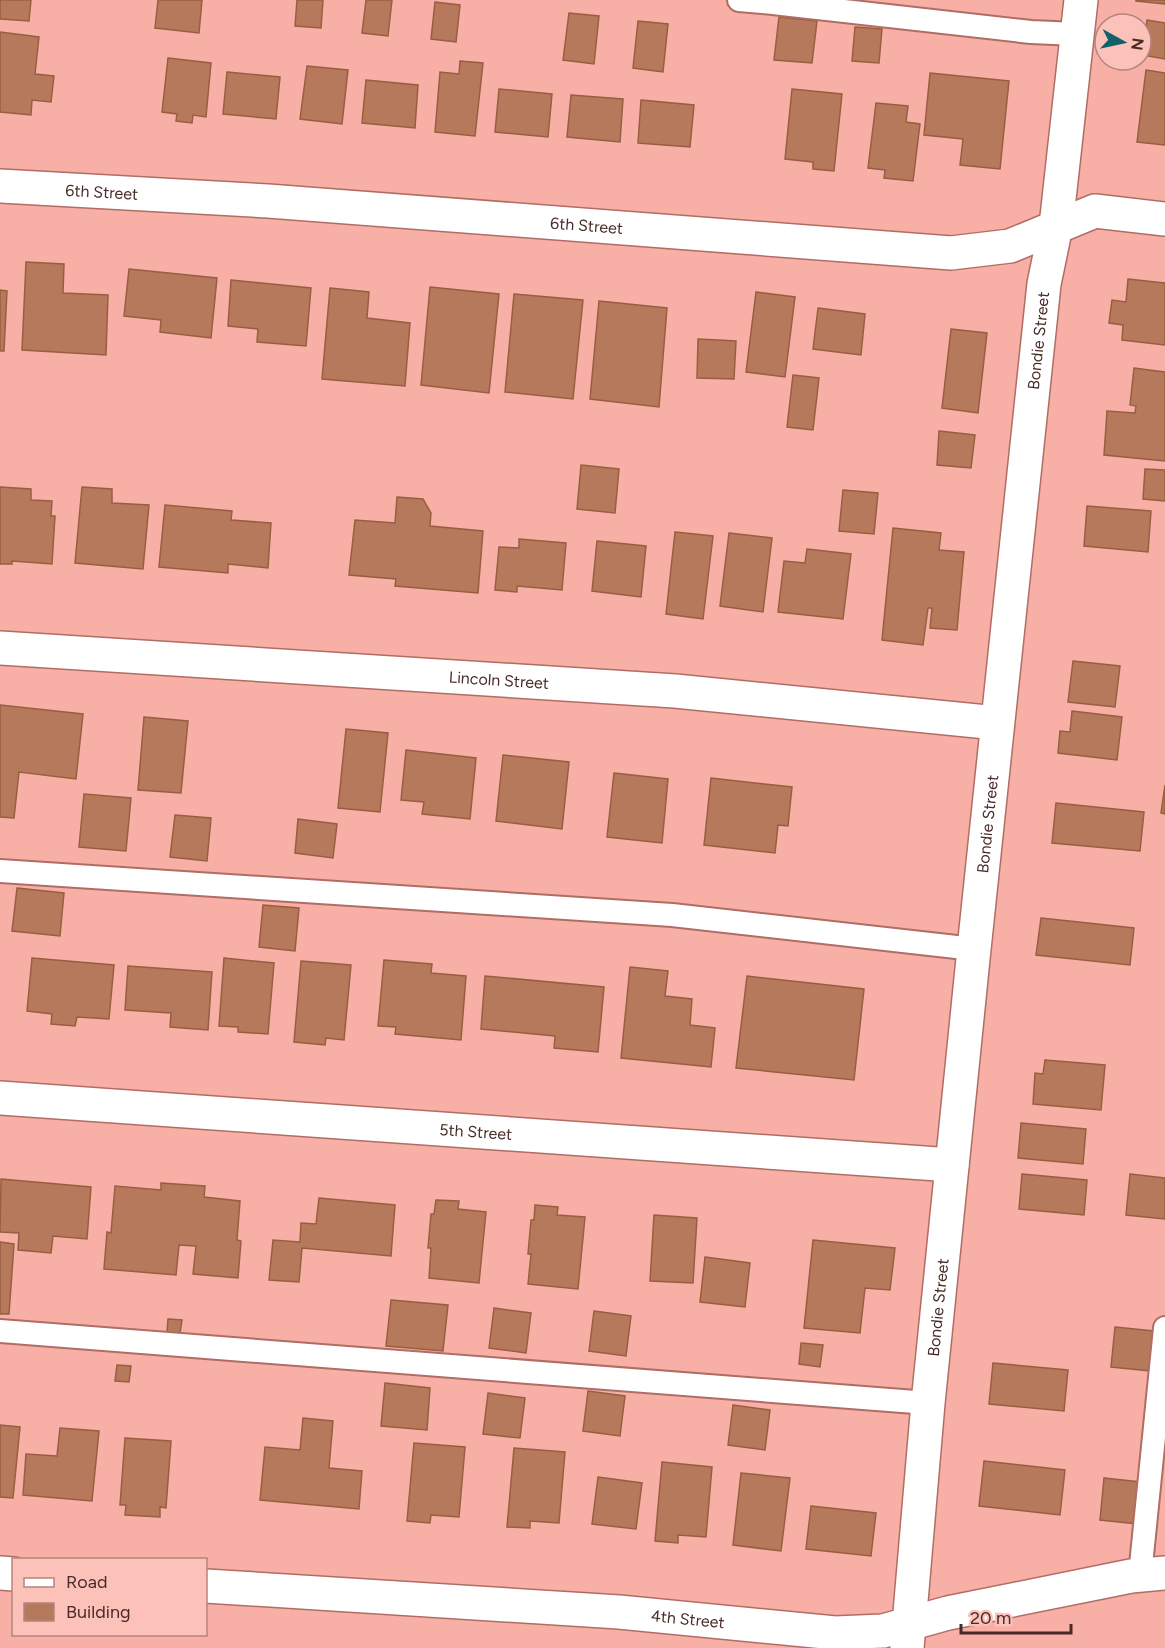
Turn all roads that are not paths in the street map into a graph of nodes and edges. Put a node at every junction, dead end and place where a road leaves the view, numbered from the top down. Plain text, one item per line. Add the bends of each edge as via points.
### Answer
1 (739, 0) edge
2 (1081, 0) edge
3 (1077, 34) junction
4 (0, 186) edge
5 (1165, 219) edge
6 (1056, 226) junction
7 (0, 648) edge
8 (997, 723) junction
9 (0, 871) edge
10 (974, 949) junction
11 (0, 1098) edge
12 (952, 1165) junction
13 (1165, 1328) edge
14 (0, 1331) edge
15 (928, 1403) junction
16 (1153, 1574) edge
17 (207, 1586) edge
18 (908, 1636) edge

1 - 3 lane
2 - 3 street, Bondie Street
3 - 6 street, Bondie Street
4 - 6 street, 6th Street via 268,201 951,253 1010,246
5 - 6 street, 6th Street via 1095,211
6 - 8 street, Bondie Street via 1044,284
7 - 8 street, Lincoln Street via 675,692
8 - 10 street, Bondie Street
9 - 10 lane via 672,915
10 - 12 street, Bondie Street
11 - 12 street, 5th Street
12 - 15 street, Bondie Street
13 - 16 lane
14 - 15 lane
15 - 18 street, Bondie Street
16 - 18 street, 4th Street via 948,1613
17 - 18 street, 4th Street via 608,1612 835,1633 883,1631

